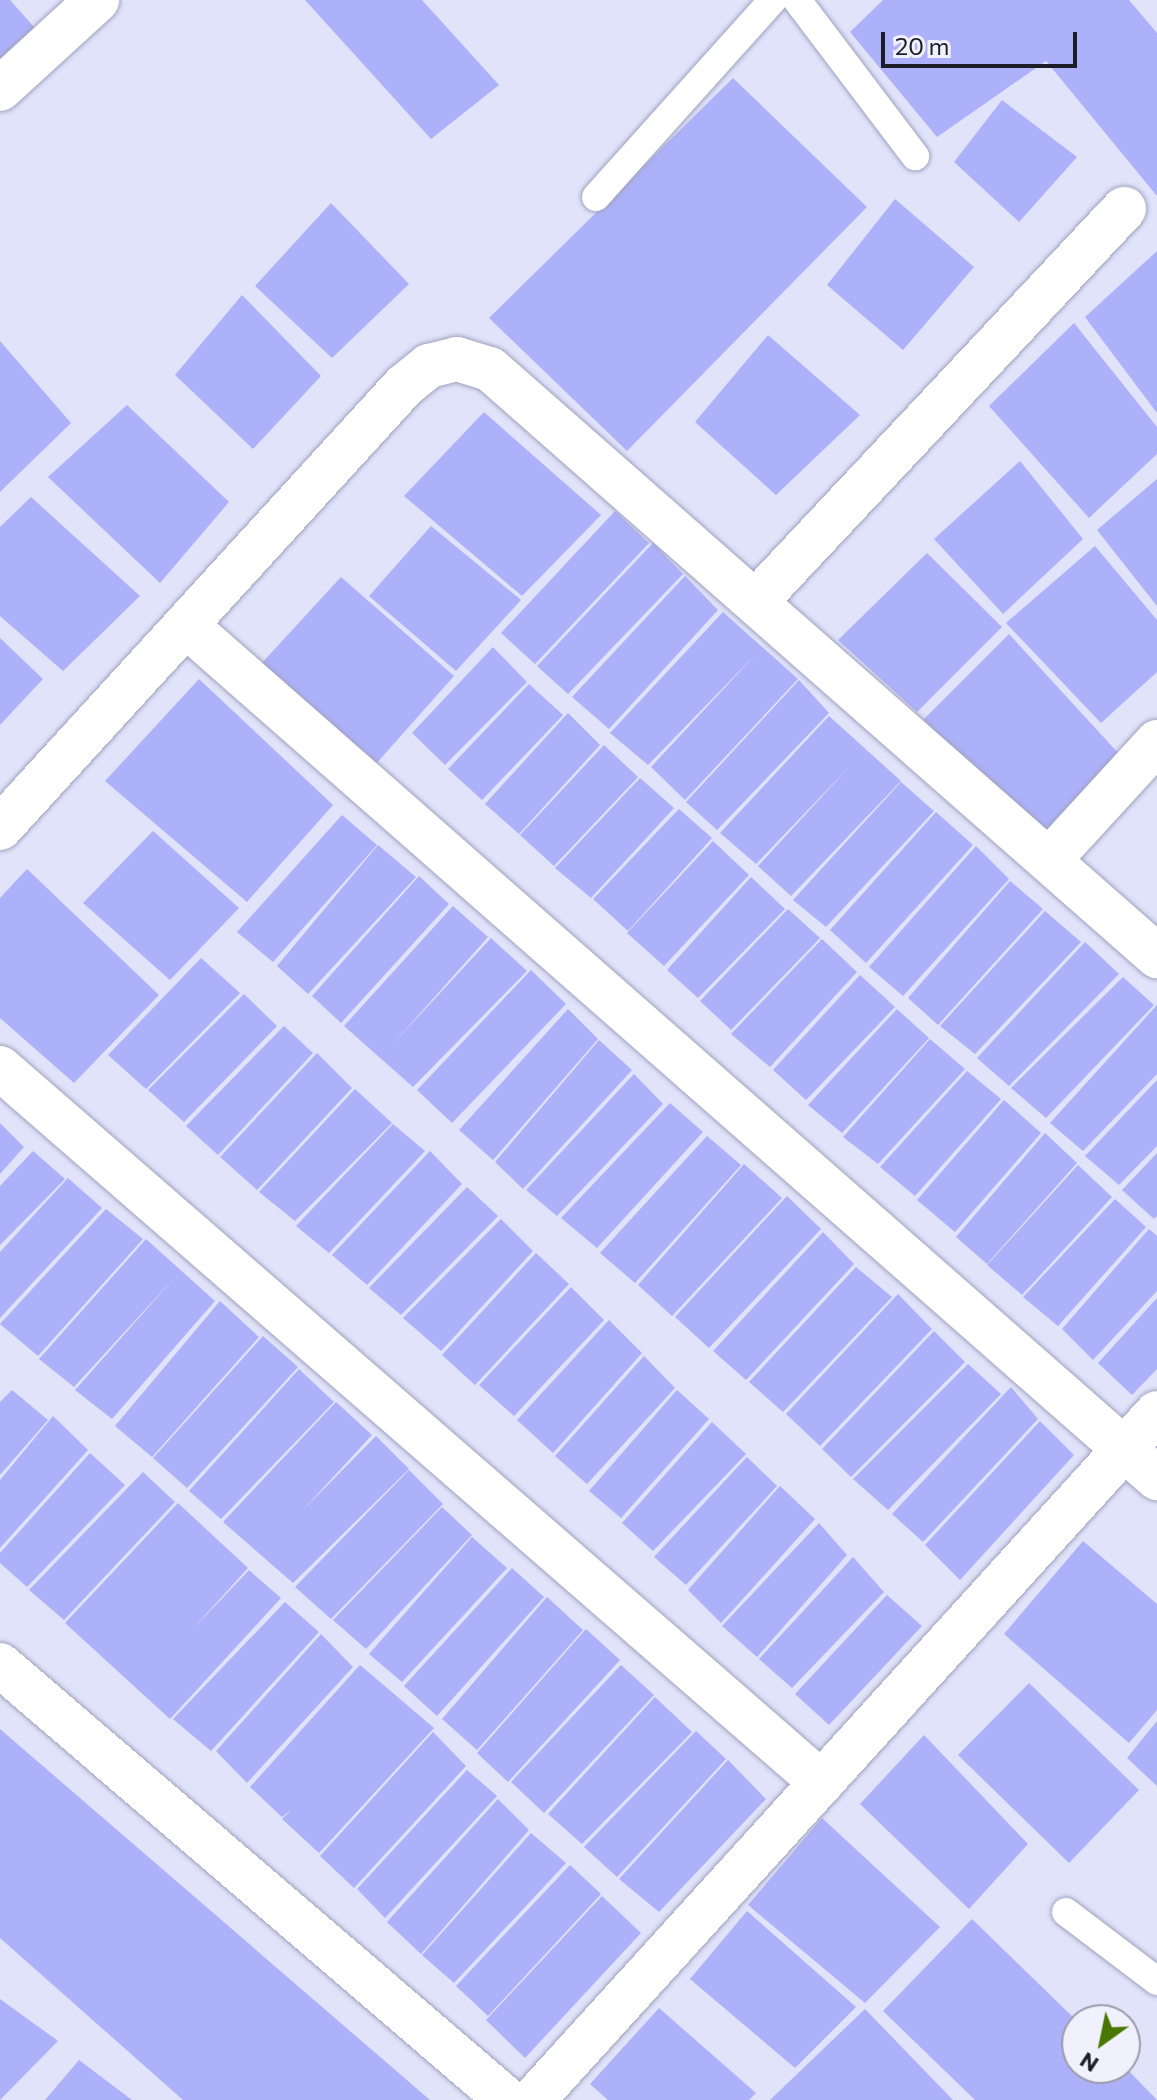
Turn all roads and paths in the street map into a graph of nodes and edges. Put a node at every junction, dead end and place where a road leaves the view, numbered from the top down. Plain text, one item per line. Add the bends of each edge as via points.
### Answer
1 (97, 0) edge
2 (773, 0) edge
3 (797, 0) edge
4 (0, 89) edge
5 (915, 156) dead end
6 (596, 197) dead end
7 (1124, 209) dead end
8 (758, 599) junction
9 (188, 627) junction
10 (1157, 742) edge
11 (0, 828) edge
12 (1049, 860) junction
13 (1157, 956) edge
14 (0, 1068) edge
15 (1157, 1413) edge
16 (1124, 1448) junction
17 (1157, 1478) edge
18 (0, 1665) edge
19 (822, 1783) junction
20 (1066, 1912) dead end
21 (1157, 1981) edge
22 (507, 2100) edge
23 (533, 2100) edge

1 - 4 street
2 - 6 lane
3 - 5 lane
7 - 8 street
8 - 9 street via 490,369 457,359 429,366 404,386
8 - 12 street
9 - 11 street
9 - 16 street
10 - 12 street
12 - 13 street
14 - 19 street
15 - 16 street
16 - 17 street
16 - 19 street
18 - 22 street
19 - 23 street
20 - 21 lane

